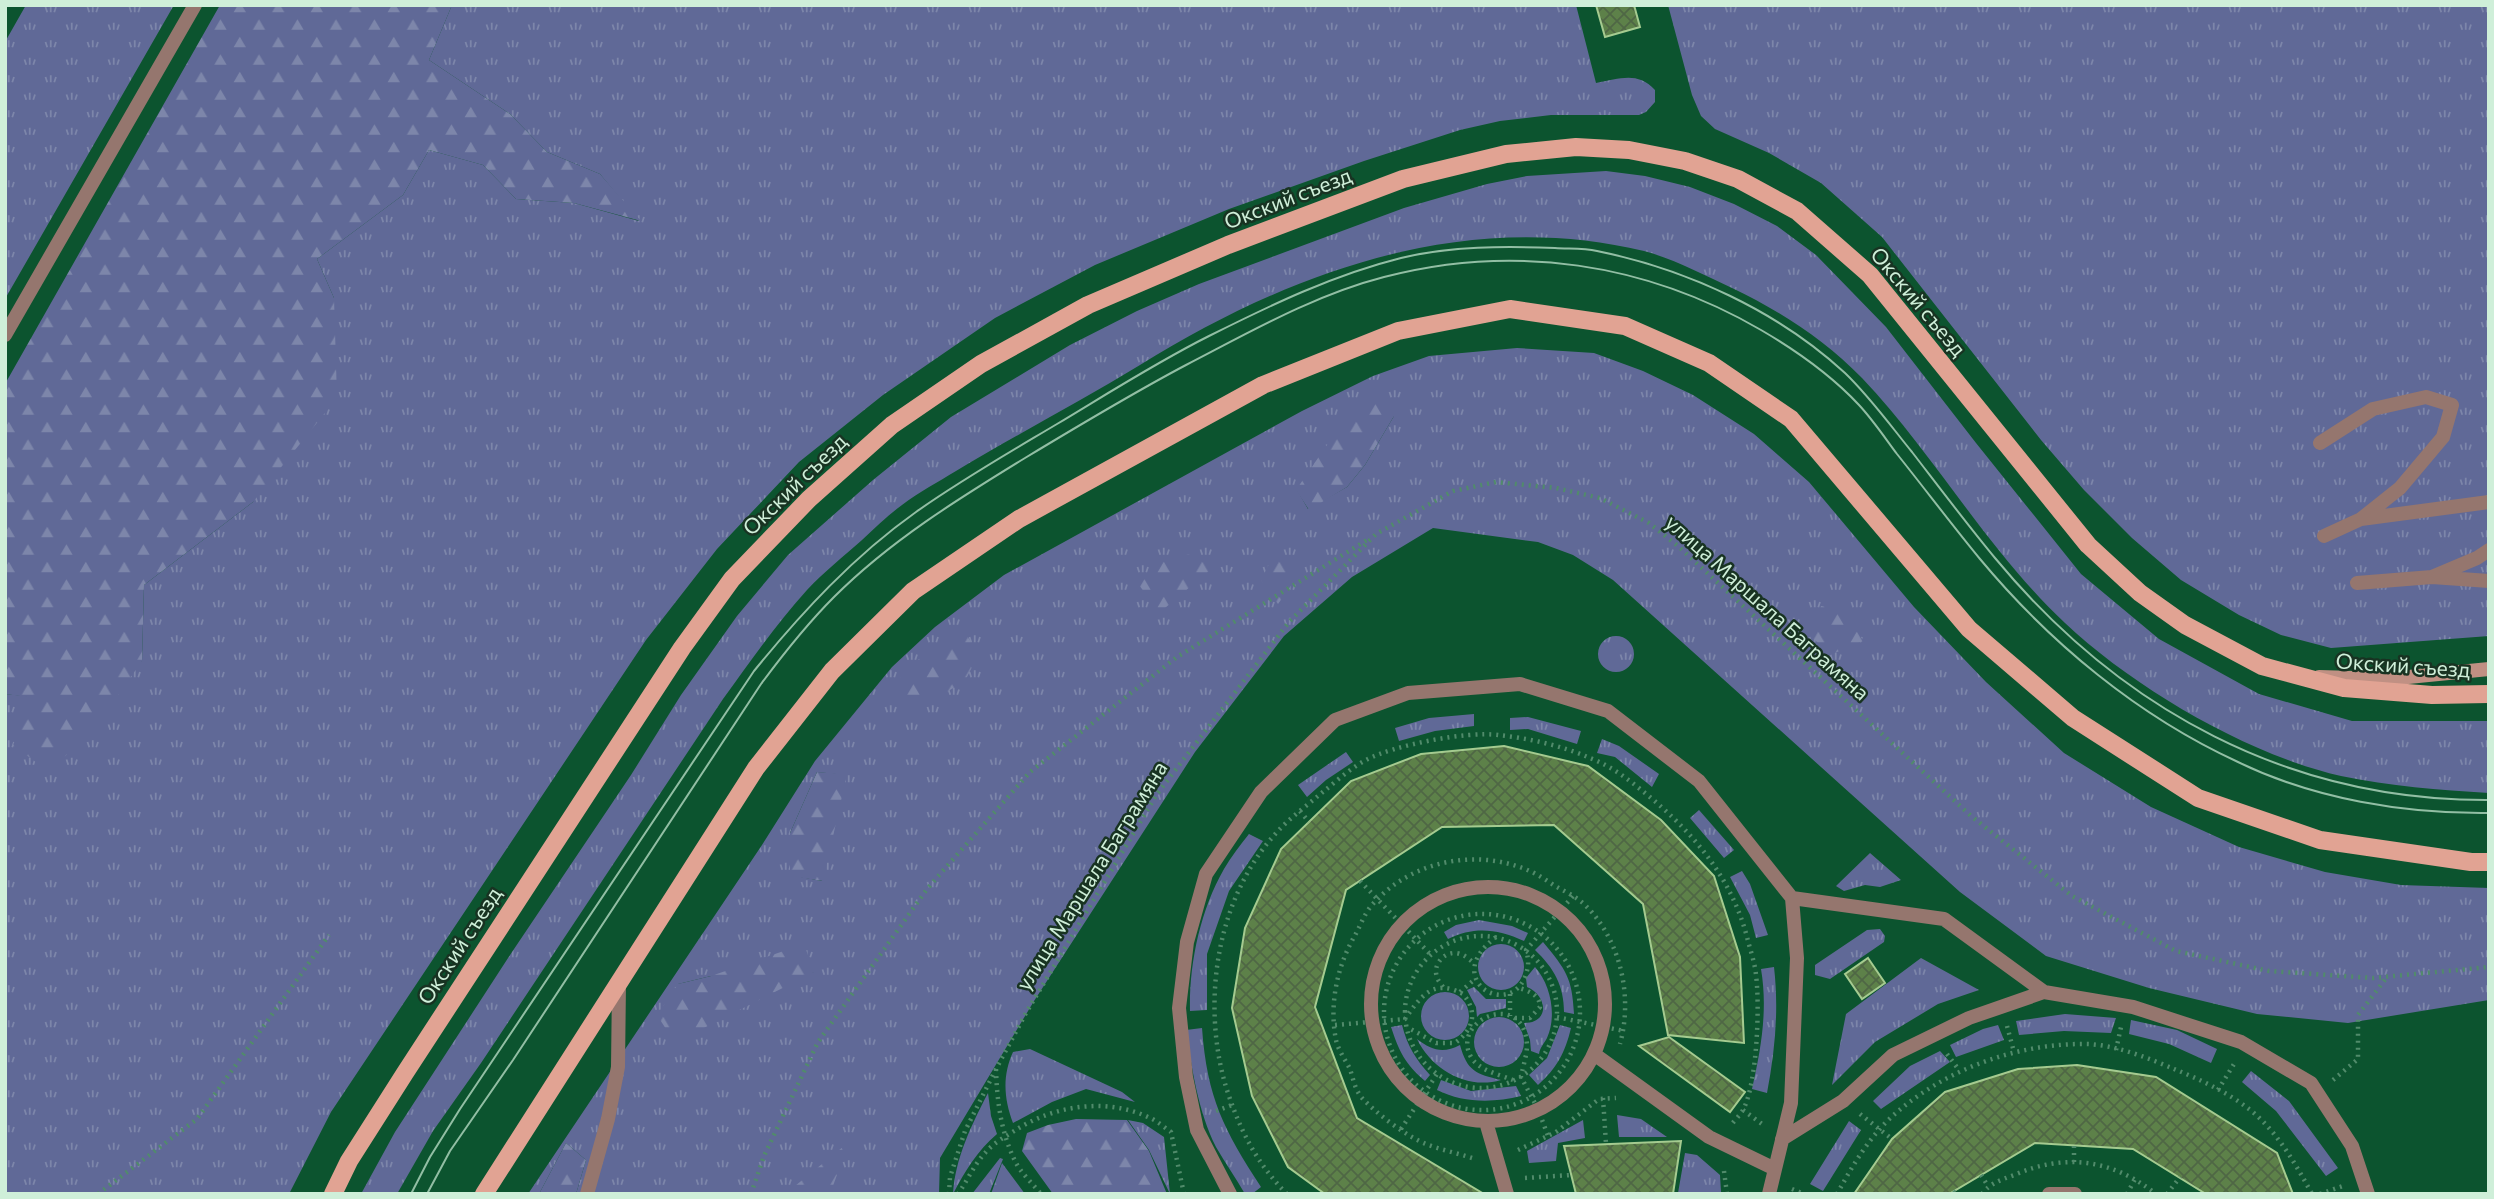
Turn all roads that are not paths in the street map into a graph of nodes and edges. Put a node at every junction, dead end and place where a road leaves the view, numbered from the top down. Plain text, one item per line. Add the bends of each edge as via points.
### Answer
1 (195, 5) edge
2 (5, 335) edge
3 (2320, 443) dead end
4 (2489, 502) edge
5 (2361, 519) junction
6 (2324, 536) dead end
7 (2489, 550) edge
8 (2432, 577) junction
9 (2489, 581) edge
10 (2357, 583) dead end
11 (2489, 669) edge
12 (2296, 676) junction
13 (2489, 694) edge
14 (2489, 862) edge
15 (1792, 898) junction
16 (619, 981) junction
17 (2044, 992) junction
18 (1594, 1054) junction
19 (1486, 1122) junction
20 (1782, 1139) junction
21 (1775, 1169) junction
22 (333, 1194) edge
23 (484, 1194) edge
24 (587, 1194) edge
25 (1230, 1194) edge
26 (1507, 1194) edge
27 (1769, 1194) edge
28 (2049, 1194) edge
29 (2075, 1194) edge
30 (2368, 1194) edge

1 - 2 street
3 - 5 street via 2373,409 2426,397 2452,405 2443,437 2400,488
4 - 5 street
5 - 6 street
7 - 8 street
8 - 9 street
8 - 10 street
11 - 12 main road via 2388,679
12 - 13 main road, Окский съезд via 2385,692
12 - 22 main road, Окский съезд via 2262,666 2185,625 2140,593 2088,545 1870,275 1797,211 1738,179 1685,161 1629,150 1576,148 1506,154 1404,179 1228,245 1088,305 981,364 892,425 808,499 732,579 682,648 405,1073
14 - 16 main road via 2320,840 2198,798 2073,718 1969,629 1791,419 1709,363 1625,327 1510,309 1398,331 1263,385 1019,519 913,591 832,671 756,768
15 - 17 street via 1944,919
15 - 20 street via 1797,958 1791,1103
15 - 25 street via 1699,781 1608,711 1520,684 1408,692 1335,720 1261,792 1206,873 1187,942 1179,1008 1186,1077 1197,1130
16 - 23 main road
16 - 24 street via 618,1067
17 - 20 street via 1969,1018 1893,1055 1843,1101
17 - 30 street via 2133,1007 2246,1045 2311,1083 2352,1146
18 - 19 street via 1562,1097 1535,1103 1526,1115
18 - 19 street via 1607,998 1599,961 1580,929 1551,904 1517,889 1479,886 1443,895 1409,916 1384,948 1371,986 1387,1063 1412,1094 1422,1095 1447,1114
18 - 21 street via 1709,1137
19 - 26 street
20 - 21 street
21 - 27 street
28 - 29 street

